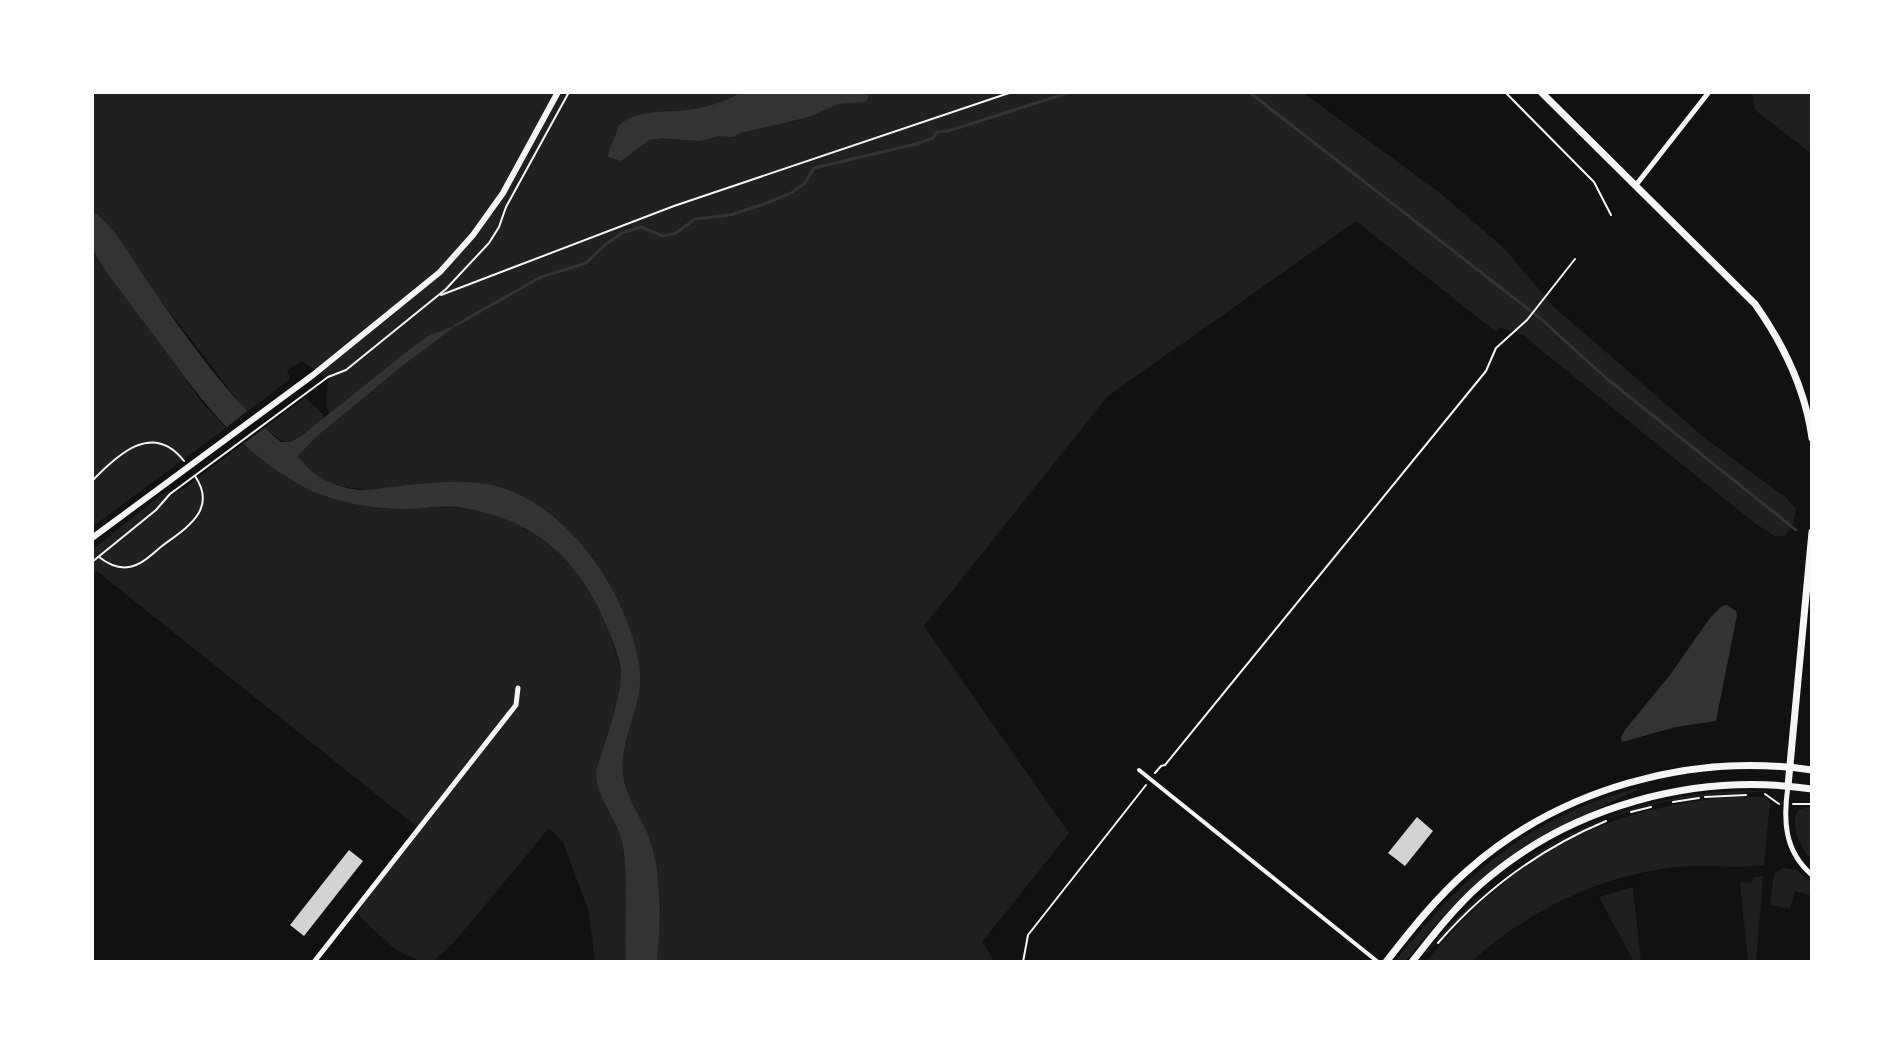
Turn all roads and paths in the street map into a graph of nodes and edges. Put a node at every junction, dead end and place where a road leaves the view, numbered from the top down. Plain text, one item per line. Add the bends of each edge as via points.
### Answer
1 (558, 92) edge
2 (569, 92) edge
3 (1012, 92) edge
4 (1505, 92) edge
5 (1541, 92) edge
6 (1709, 92) edge
7 (1636, 185) junction
8 (1611, 215) dead end
9 (1575, 259) dead end
10 (439, 296) junction
11 (1811, 422) edge
12 (1812, 438) edge
13 (1812, 532) edge
14 (92, 538) edge
15 (92, 562) edge
16 (518, 688) dead end
17 (1790, 767) junction
18 (1139, 770) dead end
19 (1812, 770) edge
20 (1151, 779) junction
21 (1788, 786) junction
22 (1812, 789) edge
23 (1763, 794) dead end
24 (1748, 795) dead end
25 (1671, 802) dead end
26 (1780, 804) dead end
27 (1792, 804) dead end
28 (1812, 804) edge
29 (1652, 807) dead end
30 (1624, 814) dead end
31 (1615, 817) dead end
32 (1812, 875) edge
33 (1438, 944) dead end
34 (314, 962) edge
35 (1023, 962) edge
36 (1378, 962) edge
37 (1386, 962) edge
38 (1412, 962) edge

1 - 14 street via 509,183 440,272 313,375
2 - 10 path via 489,243
3 - 10 path via 674,206
4 - 8 path via 1594,182
5 - 7 main road
6 - 7 street
7 - 11 main road via 1755,304 1792,366
9 - 20 path via 1527,320 1496,348 1486,371
10 - 15 path via 346,370 320,383 176,490
11 - 12 main road
13 - 17 main road
16 - 34 street via 516,705
17 - 19 main road
17 - 21 main road
17 - 37 main road via 1675,772 1603,790 1558,810 1466,871
18 - 20 street
20 - 35 path via 1028,935
20 - 36 street
21 - 22 main road
21 - 32 street via 1784,813 1789,844
21 - 38 main road via 1686,790 1609,809 1568,827 1481,884
23 - 26 path
24 - 25 path
27 - 28 path
29 - 30 path
31 - 33 path via 1519,867

